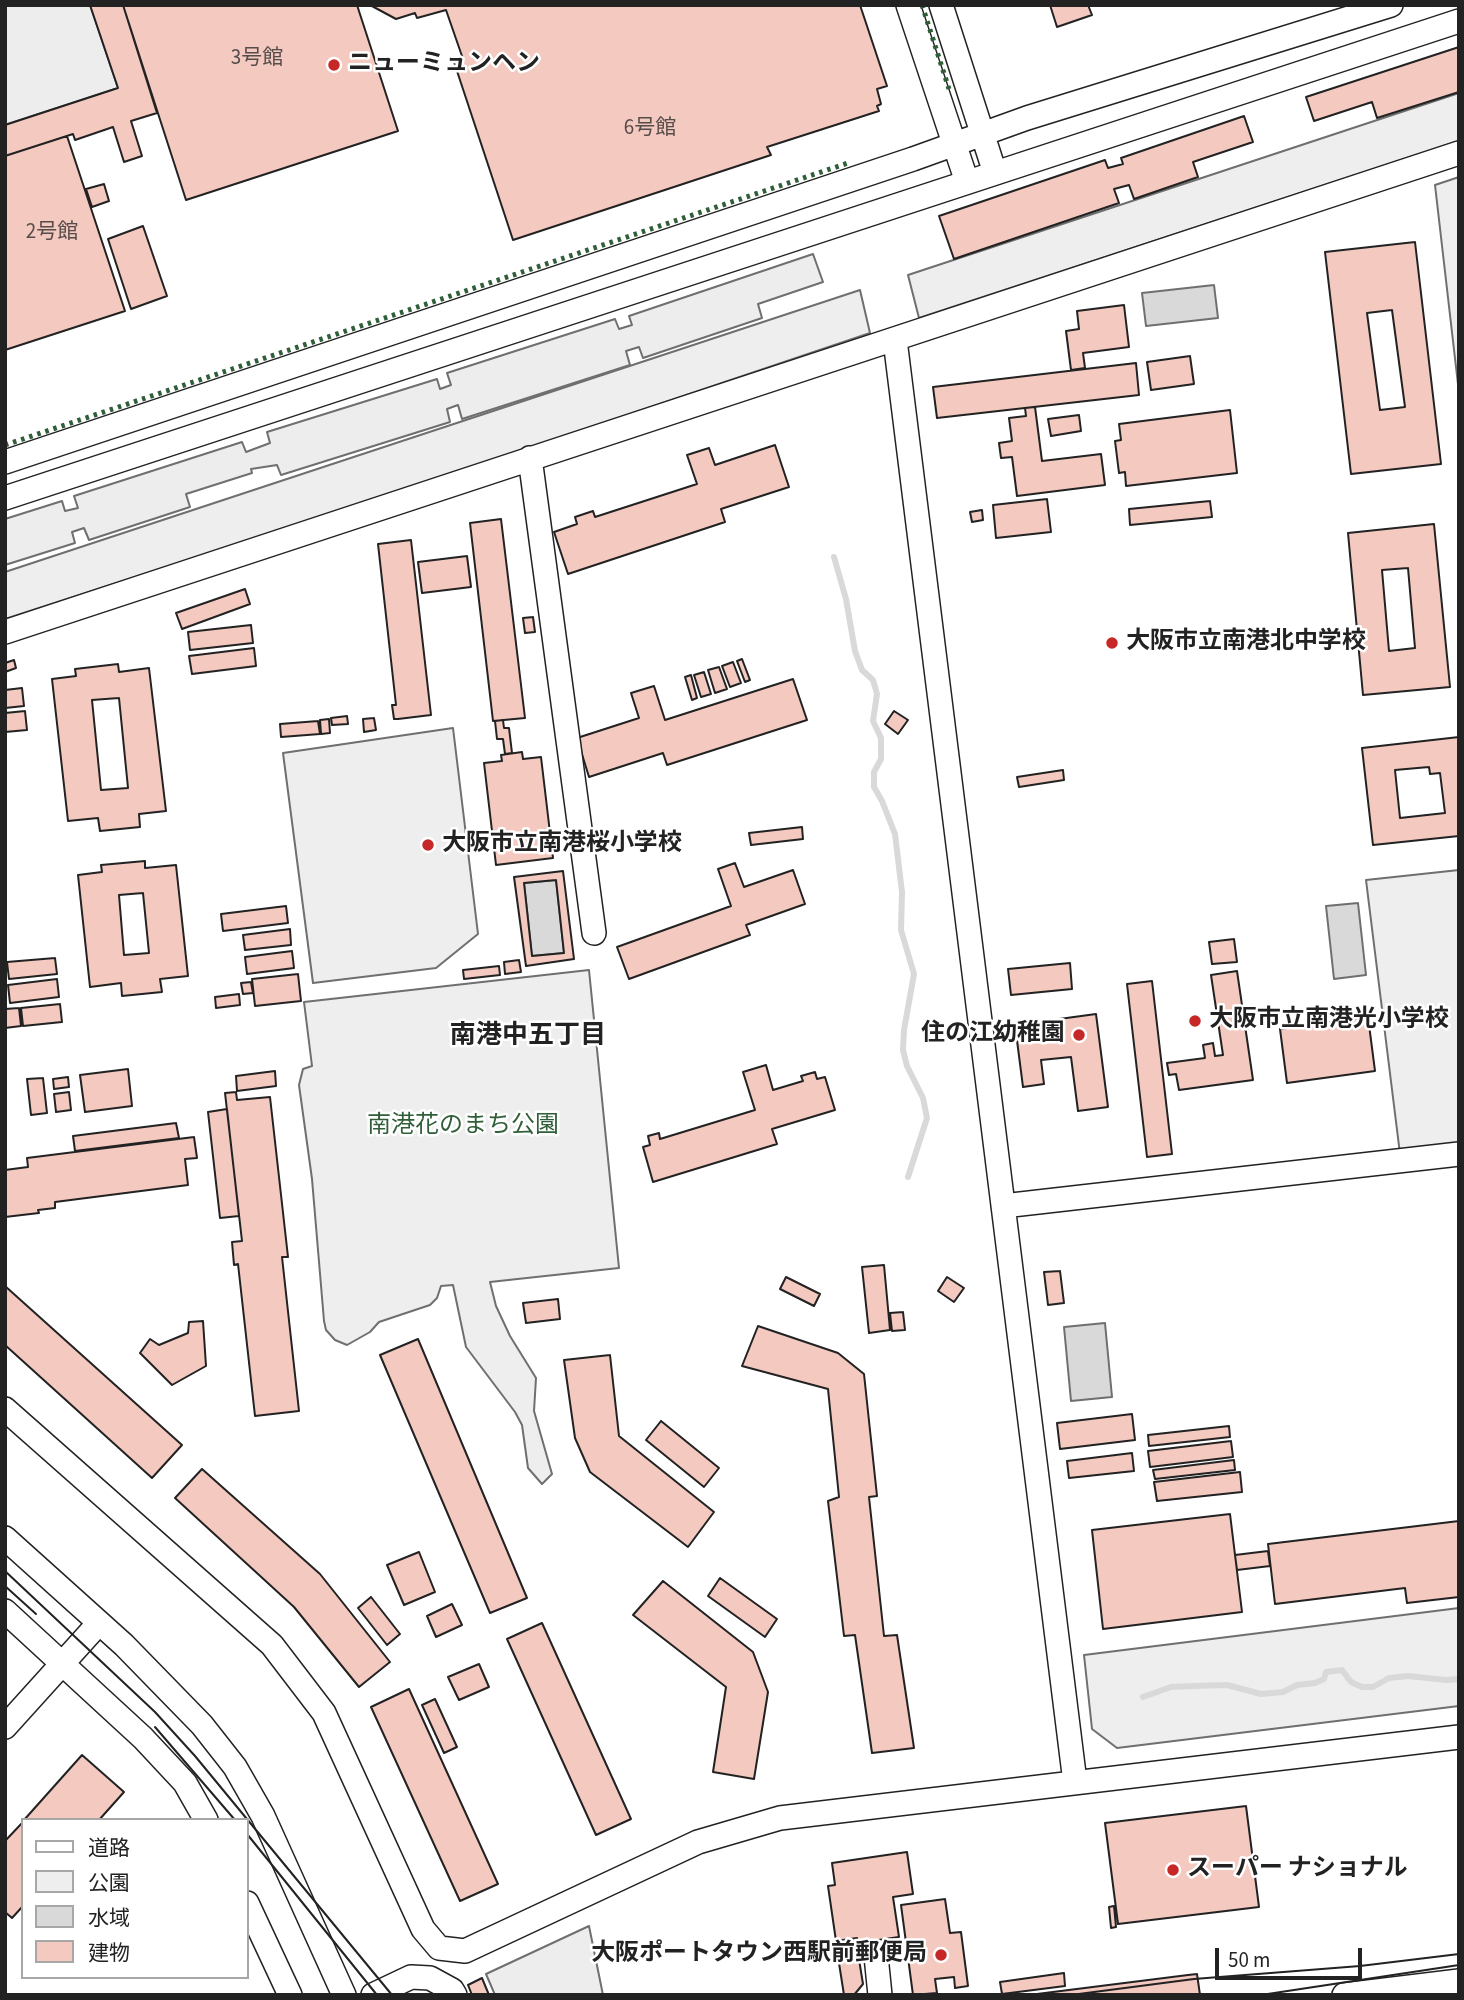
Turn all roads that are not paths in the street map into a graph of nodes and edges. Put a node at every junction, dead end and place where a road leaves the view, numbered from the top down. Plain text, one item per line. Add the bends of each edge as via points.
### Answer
1 (908, 5) edge
2 (941, 5) edge
3 (1391, 5) edge
4 (1459, 21) edge
5 (983, 134) junction
6 (954, 144) junction
7 (1459, 153) edge
8 (995, 173) junction
9 (967, 182) junction
10 (895, 340) junction
11 (530, 458) junction
12 (5, 462) edge
13 (5, 498) edge
14 (5, 632) edge
15 (594, 933) dead end
16 (1459, 1154) edge
17 (1003, 1206) junction
18 (5, 1409) edge
19 (5, 1538) edge
20 (5, 1611) edge
21 (99, 1623) junction
22 (62, 1664) junction
23 (5, 1727) edge
24 (1459, 1737) edge
25 (1075, 1782) junction
26 (205, 1818) edge
27 (248, 1905) edge
28 (876, 1956) dead end
29 (1459, 1981) edge
30 (290, 1995) edge
31 (344, 1995) edge
32 (373, 1995) edge
33 (455, 1995) edge
34 (880, 1995) edge
35 (1344, 1995) edge

1 - 6 street
2 - 5 street
3 - 5 street
4 - 8 street
5 - 6 street
5 - 8 street
6 - 9 street
6 - 12 street
7 - 10 street
8 - 9 street
9 - 13 street
10 - 11 street
10 - 17 street
11 - 14 street
11 - 15 street
16 - 17 street
17 - 25 street
18 - 25 street via 272,1645 324,1713 423,1929 439,1948 465,1951 698,1842 780,1818
19 - 21 street
20 - 22 street
21 - 22 street
21 - 31 street via 202,1726 235,1767 263,1816
22 - 23 street
22 - 26 street via 185,1783
24 - 25 street
27 - 30 street
28 - 34 street
29 - 35 street
32 - 33 street via 411,1977 430,1978

